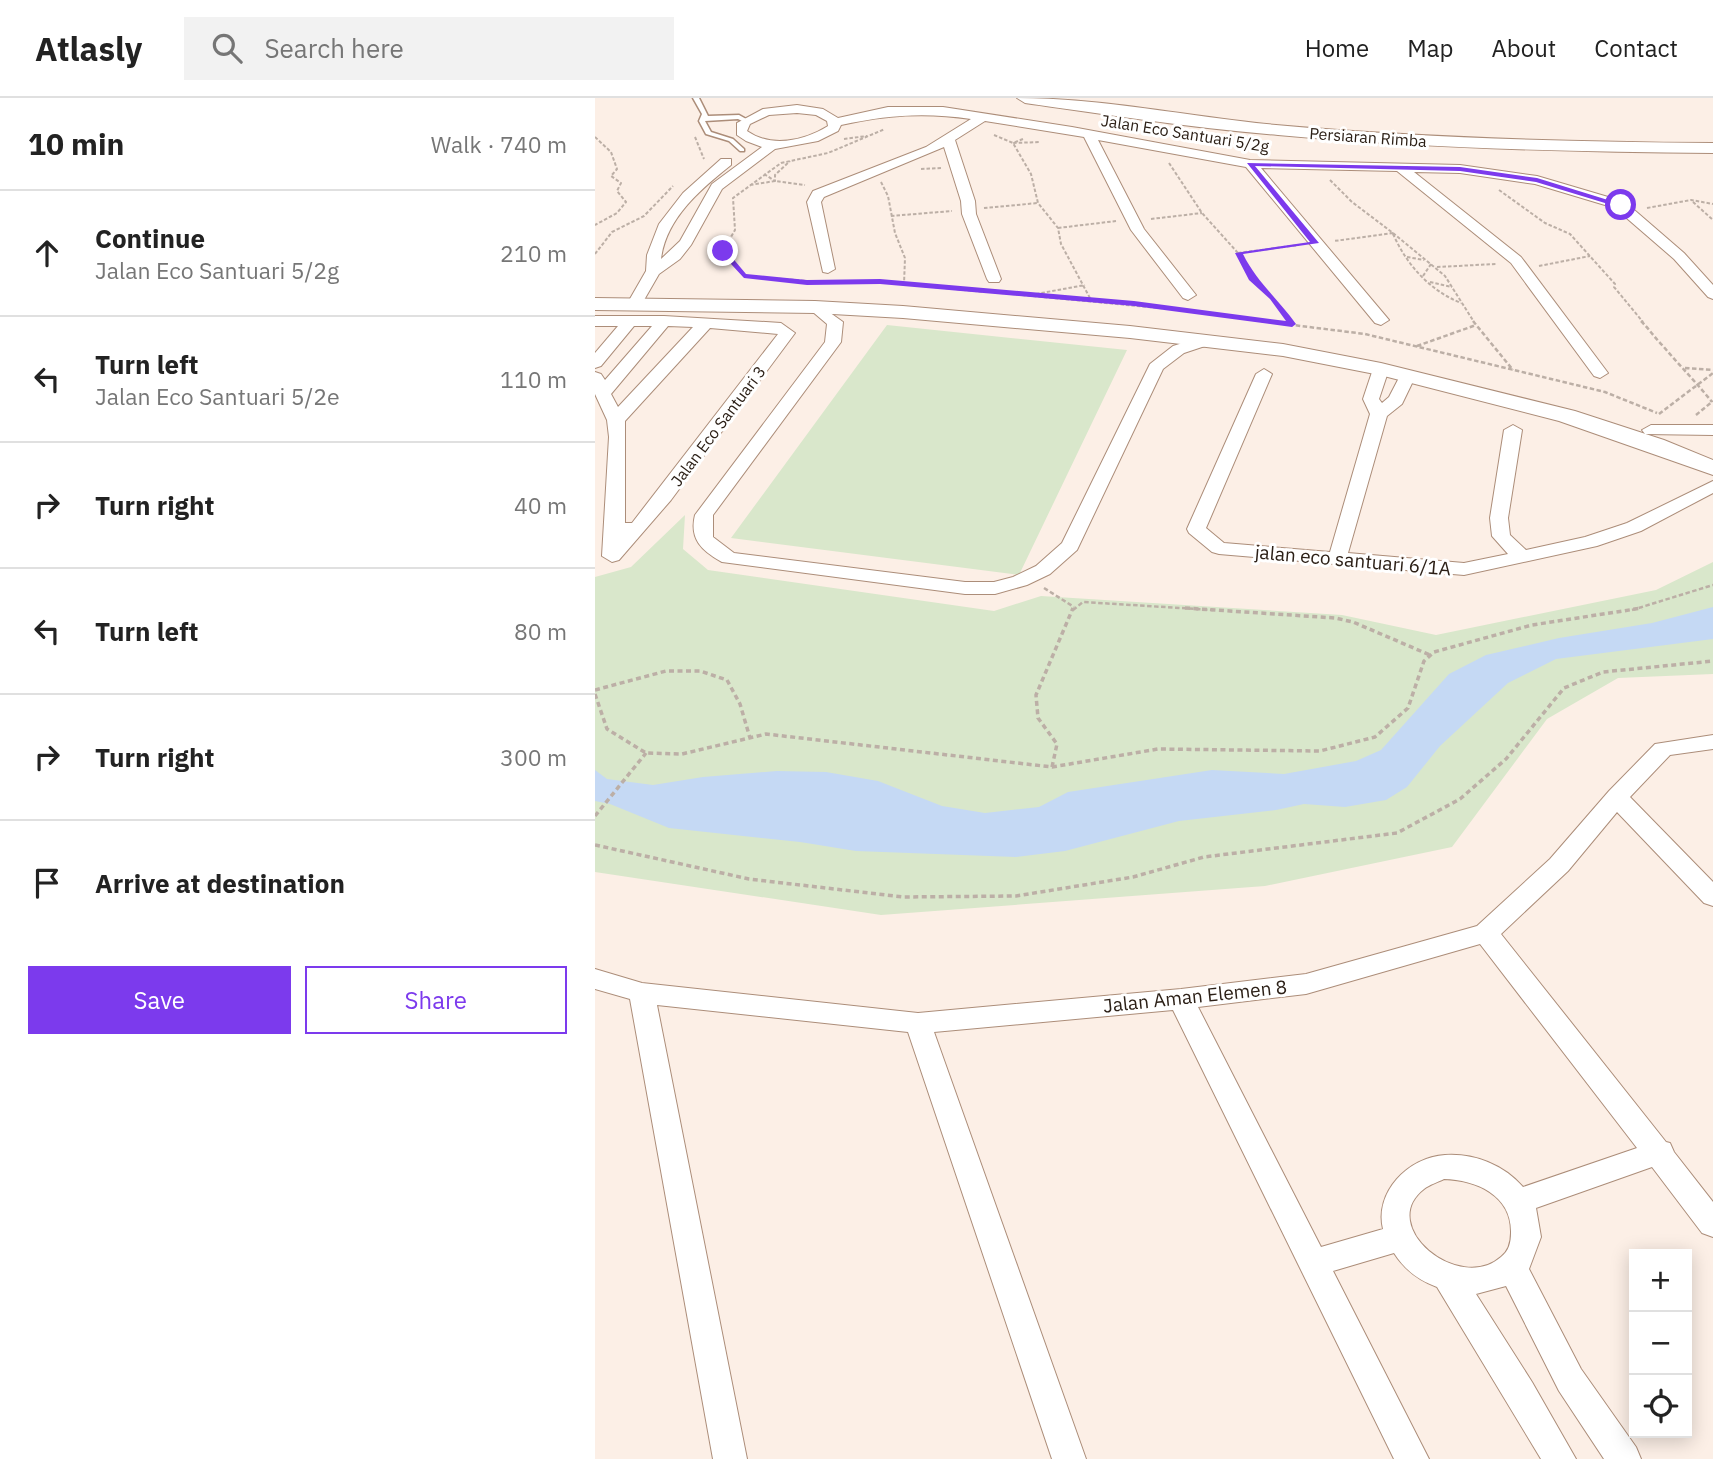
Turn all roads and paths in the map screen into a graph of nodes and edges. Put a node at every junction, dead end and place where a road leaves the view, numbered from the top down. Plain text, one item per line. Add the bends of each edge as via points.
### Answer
1 (696, 98) edge
2 (1025, 98) edge
3 (1083, 98) edge
4 (924, 109) junction
5 (983, 117) junction
6 (704, 118) junction
7 (750, 118) junction
8 (834, 120) junction
9 (969, 127) junction
10 (691, 129) dead end
11 (1090, 135) junction
12 (595, 137) edge
13 (756, 141) junction
14 (949, 141) junction
15 (1713, 141) edge
16 (785, 143) junction
17 (1713, 148) edge
18 (742, 150) junction
19 (705, 160) dead end
20 (1167, 160) dead end
21 (790, 161) junction
22 (1250, 164) junction
23 (1401, 168) junction
24 (771, 169) junction
25 (764, 174) junction
26 (775, 175) junction
27 (1326, 176) dead end
28 (878, 177) dead end
29 (677, 182) dead end
30 (789, 182) dead end
31 (1494, 186) dead end
32 (1691, 200) dead end
33 (607, 218) junction
34 (595, 220) edge
35 (1713, 220) edge
36 (595, 225) edge
37 (1393, 233) junction
38 (1315, 243) junction
39 (1238, 253) junction
40 (595, 254) edge
41 (1405, 257) junction
42 (1426, 260) junction
43 (1431, 264) junction
44 (828, 268) dead end
45 (653, 271) junction
46 (1423, 275) junction
47 (994, 279) dead end
48 (1429, 282) junction
49 (904, 284) junction
50 (1085, 285) junction
51 (1452, 287) junction
52 (595, 293) edge
53 (1713, 294) edge
54 (1030, 295) junction
55 (1188, 295) dead end
56 (1091, 300) junction
57 (595, 304) edge
58 (1463, 304) junction
59 (636, 306) junction
60 (815, 307) junction
61 (1381, 320) dead end
62 (595, 321) edge
63 (664, 321) junction
64 (705, 324) junction
65 (1292, 324) junction
66 (1476, 325) junction
67 (1205, 341) junction
68 (1415, 346) junction
69 (595, 363) edge
70 (1685, 368) junction
71 (1381, 369) junction
72 (1514, 372) junction
73 (1713, 372) edge
74 (1600, 373) dead end
75 (1264, 374) dead end
76 (1408, 375) junction
77 (600, 385) edge
78 (1697, 385) junction
79 (1713, 401) edge
80 (1379, 414) junction
81 (1695, 416) dead end
82 (1671, 418) dead end
83 (616, 420) junction
84 (1655, 422) junction
85 (1513, 430) dead end
86 (1713, 430) edge
87 (1713, 453) edge
88 (1713, 468) edge
89 (1713, 486) edge
90 (615, 528) junction
91 (637, 529) junction
92 (1522, 556) junction
93 (604, 558) edge
94 (1337, 559) junction
95 (1027, 578) junction
96 (1713, 585) edge
97 (1074, 607) junction
98 (1430, 655) junction
99 (1713, 661) edge
100 (595, 692) edge
101 (750, 738) junction
102 (1713, 742) edge
103 (646, 753) junction
104 (1052, 767) junction
105 (1617, 797) junction
106 (595, 816) edge
107 (595, 845) edge
108 (1713, 897) edge
109 (1486, 933) junction
110 (595, 979) edge
111 (642, 993) junction
112 (1181, 999) junction
113 (918, 1023) junction
114 (1660, 1152) junction
115 (1518, 1201) junction
116 (1713, 1224) edge
117 (1399, 1238) junction
118 (1314, 1263) junction
119 (1512, 1267) junction
120 (1449, 1279) junction
121 (730, 1459) edge
122 (1069, 1459) edge
123 (1412, 1459) edge
124 (1559, 1459) edge
125 (1624, 1459) edge

1 - 6 lane
2 - 17 street, Persiaran Rimba via 1213,124 1349,136
3 - 15 street, Persiaran Rimba via 1375,130
4 - 5 street, Jalan Eco Santuari 5/2g
4 - 8 street, Jalan Eco Santuari 5/2g
4 - 21 path via 828,153
5 - 9 street
5 - 11 street, Jalan Eco Santuari 5/2g
6 - 7 lane
6 - 18 lane via 708,133 731,140
7 - 8 street via 782,109 811,110
7 - 13 street via 741,132
8 - 16 street via 827,134
9 - 14 street
9 - 50 path via 1013,143 1031,174 1038,203 1058,228 1067,258
10 - 19 path
11 - 22 street, Jalan Eco Santuari 5/2g
11 - 55 street via 1138,230
12 - 33 path via 611,152 617,169 611,176 621,183 617,191 626,202
13 - 16 street
13 - 18 street
14 - 44 street via 818,194 814,202
14 - 47 street via 969,214
16 - 45 street via 771,146 717,187 686,242
18 - 45 street via 695,186 657,243
20 - 39 path via 1202,213
21 - 24 path
21 - 26 path
22 - 23 street, Jalan Eco Santuari 5/2g
22 - 38 street
23 - 53 street, Jalan Eco Santuari 5/2g via 1460,169 1526,178 1621,205
23 - 74 street via 1516,260
24 - 25 path
24 - 26 path
25 - 26 path via 775,181
25 - 49 path via 733,198 734,230 723,251 744,276 807,283
26 - 30 path
27 - 37 path
28 - 49 path via 905,258
29 - 40 path via 644,216 612,232
31 - 70 path via 1545,223 1570,234
32 - 35 path
33 - 34 path
33 - 36 path
37 - 38 path
37 - 41 path
37 - 42 path
38 - 39 path
38 - 61 street
39 - 65 path via 1251,279
41 - 42 path
41 - 46 path
42 - 43 path
43 - 46 path
43 - 51 path
45 - 59 street
46 - 48 path
48 - 51 path
48 - 58 path via 1444,298
49 - 54 path
50 - 54 path
50 - 56 path
51 - 58 path
52 - 59 street
54 - 56 path
56 - 65 path
57 - 59 street
58 - 66 path
59 - 60 street
59 - 62 street, Jalan Eco Santuari 3
59 - 63 street, Jalan Eco Santuari 3
59 - 69 street
59 - 84 street via 772,296 905,303 1286,340 1386,358
60 - 67 street
60 - 95 street via 835,321 833,342 704,515 700,528 705,541 729,558 965,588 995,588
63 - 64 street, Jalan Eco Santuari 3
63 - 77 street
64 - 83 street
64 - 91 street, Jalan Eco Santuari 3 via 781,328 787,333
65 - 68 path
66 - 68 path
66 - 72 path
67 - 71 street
67 - 95 street via 1178,348 1156,367 1070,546
68 - 72 path
70 - 73 path
70 - 78 path
71 - 76 street
71 - 80 street via 1371,399
72 - 84 path via 1605,391
73 - 78 path
75 - 94 street, jalan eco santuari 6/1A via 1196,529 1219,548
76 - 80 street via 1396,400
76 - 88 street via 1567,416
77 - 83 street
78 - 79 path
78 - 84 path
79 - 81 path
80 - 94 street
82 - 84 path
83 - 90 street
84 - 86 street
84 - 87 street
85 - 92 street via 1499,518 1501,536
89 - 92 street, jalan eco santuari 6/1A via 1634,527
90 - 91 street
90 - 93 street
91 - 93 street
92 - 94 street, jalan eco santuari 6/1A via 1464,569
95 - 97 path
96 - 98 path via 1640,609 1532,625
97 - 98 path via 1103,602 1335,618
97 - 104 path via 1036,695 1038,718 1057,744
98 - 104 path via 1408,708 1375,737 1320,751 1158,749
99 - 107 path via 1603,672 1564,688 1506,759 1460,799 1397,833 1216,855 1133,877 1016,896 903,897 749,879
100 - 101 path via 666,671 700,671 727,680
100 - 103 path via 607,729
101 - 103 path via 682,754
101 - 104 path via 766,734
102 - 105 street, Jalan Aman Elemen 8 via 1664,749
103 - 106 path
105 - 108 street
105 - 109 street, Jalan Aman Elemen 8 via 1559,865
109 - 112 street, Jalan Aman Elemen 8 via 1306,984
109 - 114 street
110 - 111 street, Jalan Aman Elemen 8
111 - 113 street, Jalan Aman Elemen 8
111 - 121 street
112 - 113 street, Jalan Aman Elemen 8
112 - 118 street
113 - 122 street
114 - 115 street
114 - 116 street
115 - 117 street via 1503,1184 1484,1173 1463,1167 1422,1172 1397,1200
115 - 119 street via 1528,1236
117 - 118 street
117 - 120 street via 1428,1269
118 - 123 street
119 - 120 street via 1494,1278 1472,1282
119 - 125 street via 1570,1380
120 - 124 street

